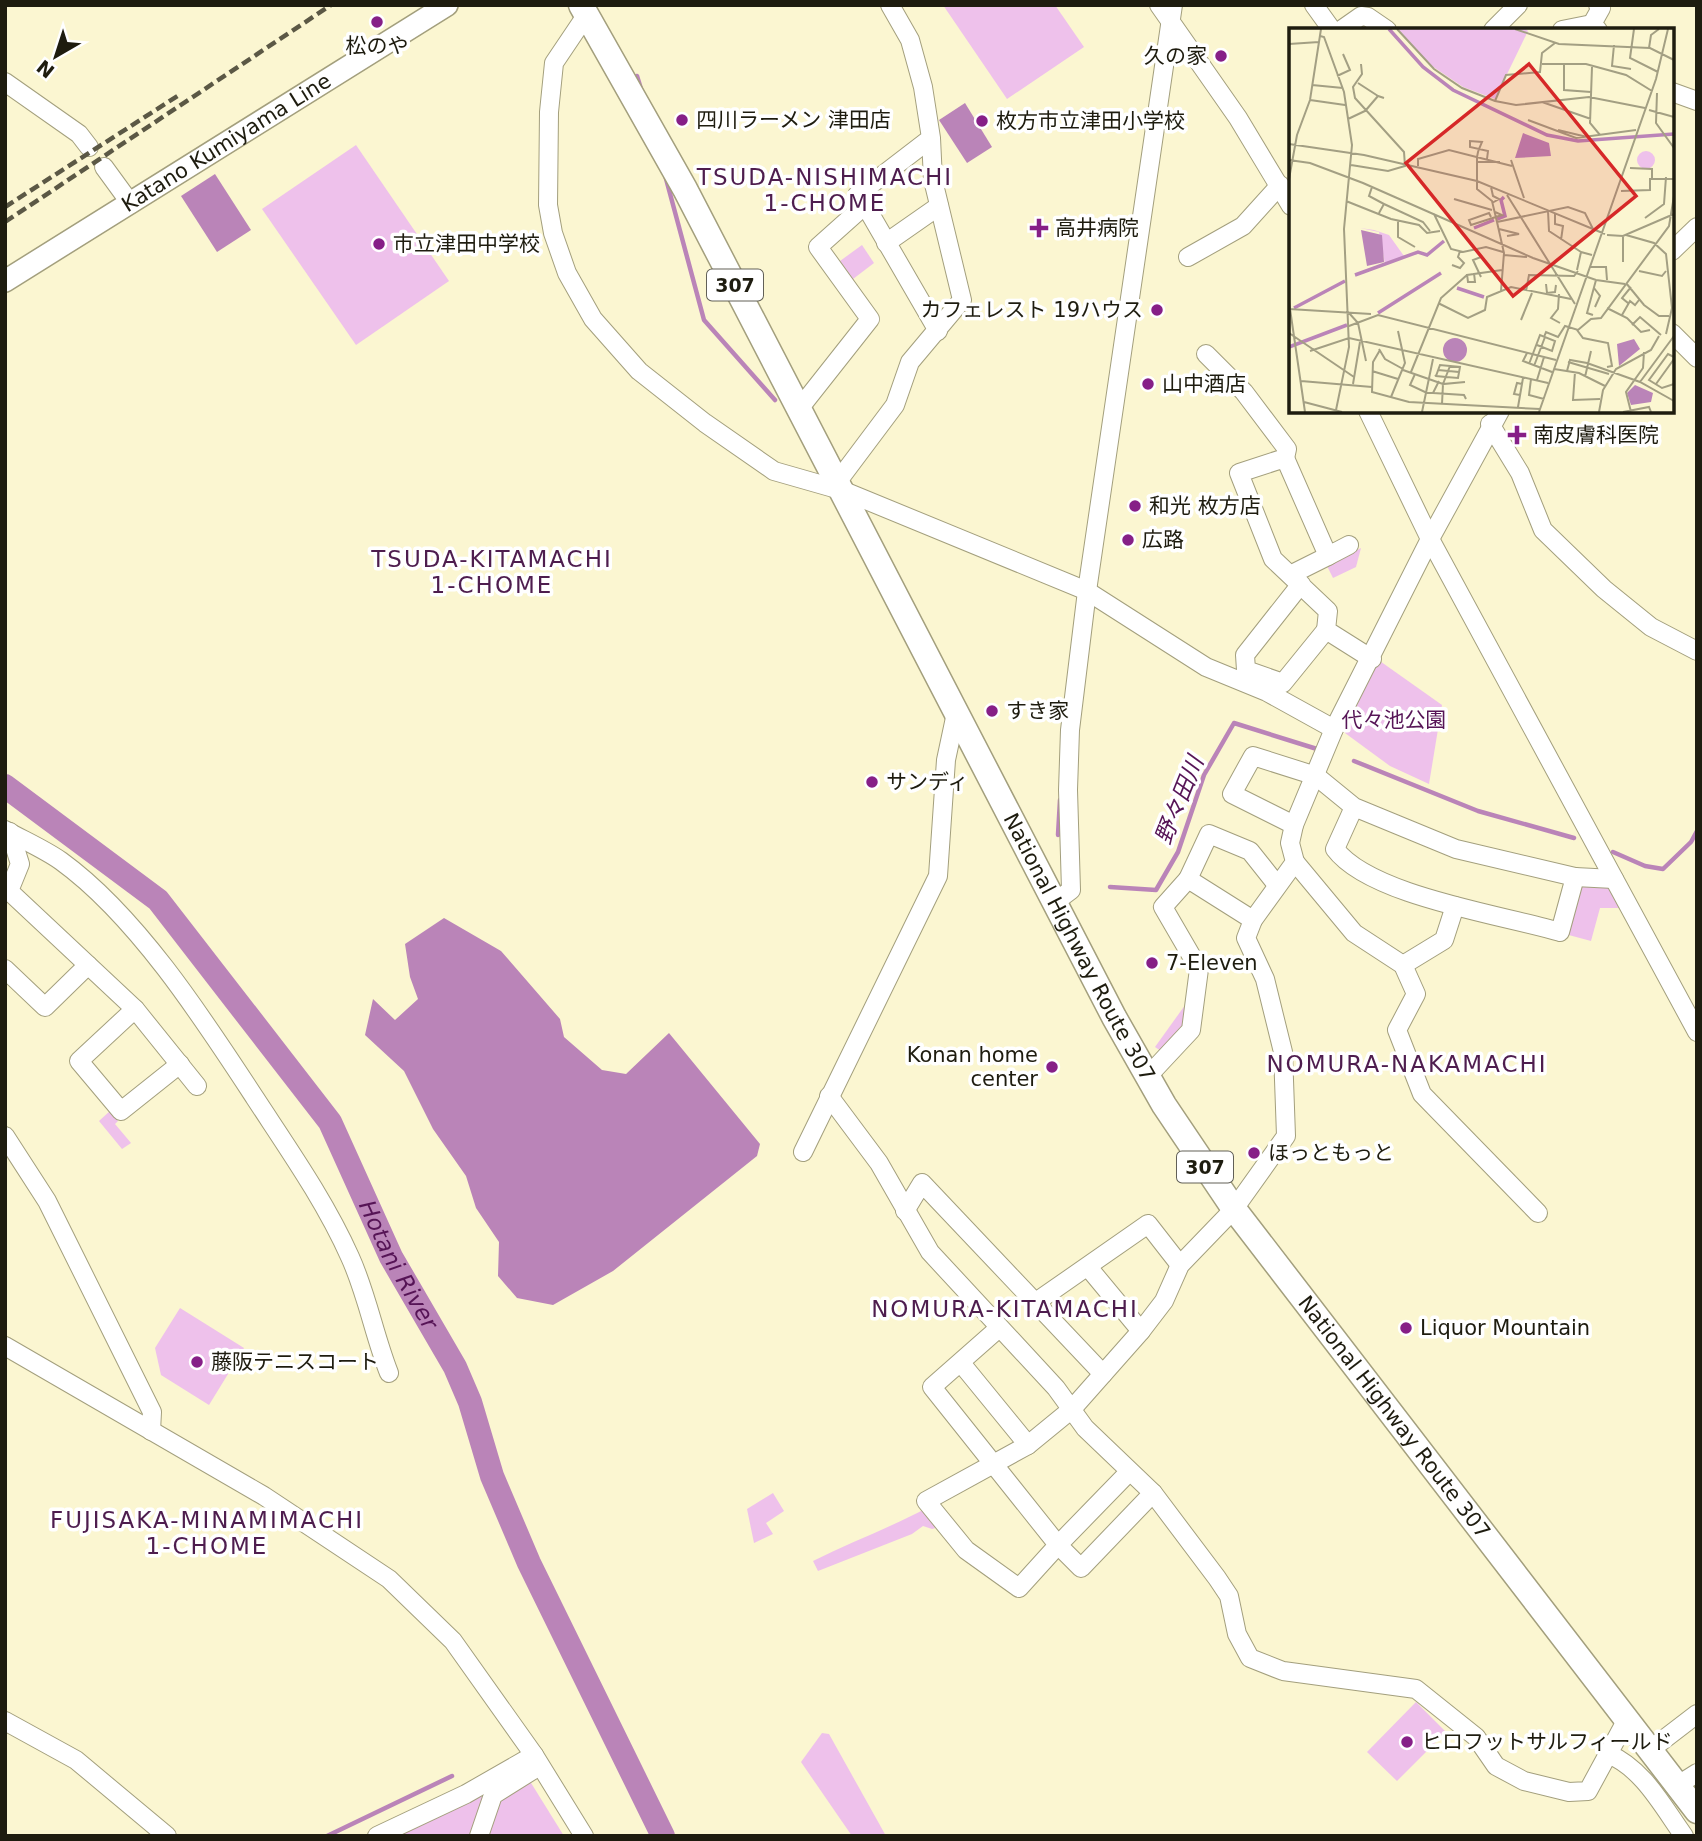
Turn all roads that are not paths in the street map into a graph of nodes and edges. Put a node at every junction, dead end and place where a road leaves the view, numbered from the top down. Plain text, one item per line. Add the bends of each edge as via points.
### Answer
1 (447, 5) edge
2 (890, 5) edge
3 (1159, 5) edge
4 (1314, 5) edge
5 (1518, 5) edge
6 (584, 10) edge
7 (1172, 13) edge
8 (1596, 18) edge
9 (1331, 28) edge
10 (1344, 28) edge
11 (1384, 28) edge
12 (1495, 28) edge
13 (1568, 28) edge
14 (5, 82) edge
15 (1674, 93) edge
16 (1697, 101) edge
17 (926, 142) dead end
18 (89, 147) dead end
19 (104, 167) dead end
20 (1280, 185) junction
21 (1289, 202) edge
22 (131, 204) junction
23 (865, 205) junction
24 (939, 206) junction
25 (1697, 227) edge
26 (886, 243) junction
27 (1674, 249) edge
28 (1188, 257) dead end
29 (5, 281) edge
30 (938, 331) junction
31 (1674, 335) edge
32 (1206, 354) dead end
33 (1697, 358) edge
34 (801, 413) junction
35 (1369, 413) edge
36 (1495, 418) edge
37 (1284, 458) junction
38 (841, 486) junction
39 (1430, 539) junction
40 (1349, 545) dead end
41 (1328, 556) junction
42 (1296, 579) junction
43 (1087, 591) junction
44 (1326, 630) junction
45 (1697, 651) edge
46 (1371, 659) junction
47 (956, 713) junction
48 (1334, 730) junction
49 (1316, 776) junction
50 (1354, 807) junction
51 (1294, 825) junction
52 (8, 831) edge
53 (1295, 862) junction
54 (1575, 877) junction
55 (1188, 879) junction
56 (1614, 879) junction
57 (1276, 885) junction
58 (7, 894) edge
59 (1055, 902) junction
60 (1455, 906) junction
61 (1253, 920) junction
62 (89, 965) junction
63 (1403, 965) junction
64 (5, 969) edge
65 (135, 1009) junction
66 (1697, 1032) edge
67 (180, 1063) junction
68 (1148, 1076) junction
69 (197, 1086) dead end
70 (829, 1096) junction
71 (5, 1136) edge
72 (803, 1152) dead end
73 (1234, 1209) junction
74 (905, 1211) junction
75 (1538, 1213) dead end
76 (1180, 1265) junction
77 (1088, 1267) junction
78 (1036, 1302) junction
79 (999, 1328) junction
80 (1141, 1331) junction
81 (5, 1346) edge
82 (961, 1363) junction
83 (389, 1373) dead end
84 (1103, 1374) junction
85 (1072, 1409) junction
86 (150, 1431) junction
87 (1028, 1445) junction
88 (993, 1462) junction
89 (1129, 1472) junction
90 (1153, 1493) junction
91 (1058, 1545) junction
92 (1697, 1714) edge
93 (5, 1721) edge
94 (1626, 1721) junction
95 (1650, 1750) junction
96 (1608, 1754) junction
97 (533, 1763) junction
98 (1687, 1779) edge
99 (1697, 1811) edge
100 (167, 1836) edge
101 (377, 1836) edge
102 (479, 1836) edge
103 (584, 1836) edge
104 (1684, 1836) edge

1 - 22 main road, Katano Kumiyama Line
2 - 24 street via 910,40 923,87
3 - 7 street
4 - 9 street
5 - 12 street
6 - 34 highway, National Highway Route 307 / 307 via 665,153
6 - 38 street via 554,63 549,112 548,205 567,273 593,319 639,371 774,471
7 - 20 street
7 - 43 street
8 - 13 street
10 - 11 street via 1361,16
14 - 18 street via 79,134
15 - 16 street
17 - 23 street via 857,195
19 - 22 street
20 - 21 street
20 - 28 street via 1243,226
22 - 29 main road, Katano Kumiyama Line
23 - 26 street
23 - 34 street via 818,247 870,319
24 - 26 street
24 - 30 street via 962,300
25 - 27 street
26 - 30 street
30 - 38 street via 910,362 895,405 855,458
31 - 33 street
32 - 37 street via 1259,411 1287,449
34 - 38 highway, National Highway Route 307 / 307
35 - 39 street
36 - 39 street
36 - 45 street via 1544,530 1651,627
37 - 41 street
37 - 42 street via 1238,473 1273,559
38 - 43 street
38 - 47 highway, National Highway Route 307 / 307
39 - 46 street
39 - 56 street
40 - 41 street
41 - 42 street
42 - 44 street via 1328,611
42 - 44 street via 1245,655 1246,670 1283,683
43 - 48 street via 1206,667 1267,692
43 - 59 street via 1070,730 1071,890
44 - 46 street
46 - 48 street
47 - 59 highway, National Highway Route 307 / 307
47 - 70 street via 946,760 938,876
48 - 49 street
49 - 50 street
49 - 51 street
49 - 51 street via 1253,756 1232,794
50 - 54 street via 1457,849
50 - 60 street via 1335,849 1344,861 1403,890
51 - 53 street via 1290,843
52 - 58 street via 20,864
52 - 83 street via 60,860 104,899 197,1012 331,1216 359,1277
53 - 57 street
53 - 63 street via 1354,933
54 - 56 street
54 - 60 street via 1560,932
55 - 57 street via 1209,834 1250,852
55 - 61 street
55 - 68 street via 1163,907 1199,970 1191,1030
56 - 66 street
57 - 61 street
58 - 62 street
59 - 68 highway, National Highway Route 307 / 307
60 - 63 street via 1444,940
61 - 73 street via 1246,938 1265,979 1283,1052 1286,1136
62 - 64 street via 45,1007
62 - 65 street
63 - 75 street via 1416,994 1397,1030 1422,1094
65 - 67 street
65 - 67 street via 79,1061 121,1111
67 - 69 street
68 - 73 highway, National Highway Route 307 / 307
70 - 72 street
70 - 74 street via 879,1163
71 - 86 street via 47,1201 146,1399 152,1412
73 - 76 street
73 - 94 highway, National Highway Route 307 / 307
74 - 78 street via 922,1183
74 - 79 street via 930,1252
76 - 77 street via 1148,1224
76 - 80 street via 1164,1301
77 - 78 street
77 - 80 street
78 - 84 street
79 - 82 street
79 - 85 street
80 - 84 street
81 - 86 street
82 - 87 street
82 - 88 street via 932,1387
84 - 85 street
85 - 87 street
85 - 89 street
86 - 97 street via 264,1496 389,1578 453,1641
87 - 88 street
88 - 91 street
88 - 91 street via 926,1501 966,1550 1019,1588
89 - 90 street
89 - 91 street
90 - 91 street via 1081,1568
90 - 96 street via 1229,1595 1237,1634 1250,1658 1283,1671 1416,1689 1476,1737 1496,1766 1536,1784 1569,1792 1588,1791
92 - 95 street
93 - 100 street via 76,1760
94 - 95 highway, National Highway Route 307 / 307
94 - 96 street
95 - 98 highway, National Highway Route 307 / 307
96 - 104 street via 1648,1785
97 - 101 street
97 - 102 street via 493,1796
97 - 103 street
98 - 99 highway, National Highway Route 307 / 307

